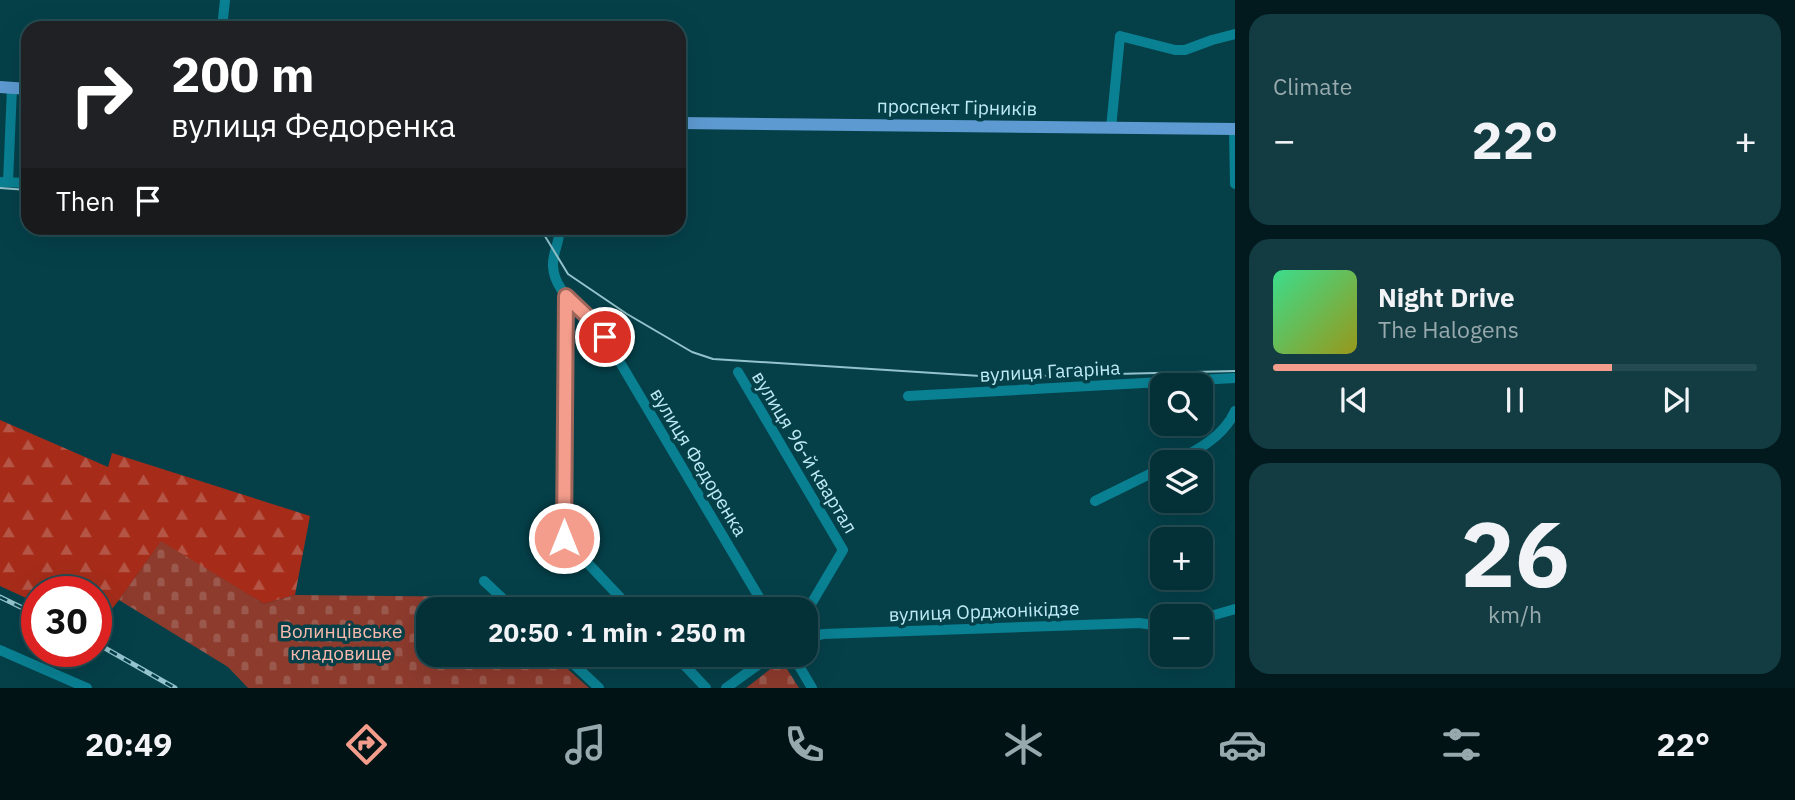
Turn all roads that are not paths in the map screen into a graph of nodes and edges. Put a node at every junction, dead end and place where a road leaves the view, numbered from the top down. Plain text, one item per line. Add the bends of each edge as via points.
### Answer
1 (225, 0) edge
2 (223, 21) edge
3 (1235, 34) edge
4 (6, 88) edge
5 (686, 123) edge
6 (1111, 128) junction
7 (1234, 129) edge
8 (4, 182) edge
9 (1235, 184) edge
10 (559, 235) edge
11 (566, 296) junction
12 (738, 372) dead end
13 (1235, 378) edge
14 (908, 396) dead end
15 (1235, 411) edge
16 (1195, 450) edge
17 (1150, 474) edge
18 (1095, 501) dead end
19 (485, 581) dead end
20 (502, 597) edge
21 (620, 597) edge
22 (759, 597) edge
23 (815, 597) edge
24 (1235, 609) edge
25 (1213, 616) edge
26 (1150, 623) edge
27 (818, 636) edge
28 (0, 650) edge
29 (577, 667) edge
30 (686, 667) edge
31 (755, 667) edge
32 (800, 667) edge
33 (87, 688) edge
34 (599, 688) edge
35 (706, 688) edge
36 (726, 688) edge
37 (812, 688) edge

1 - 2 street
3 - 6 street via 1185,50 1120,36
4 - 8 street
5 - 6 main road, проспект Гірників
6 - 7 main road, проспект Гірників
7 - 9 street
10 - 11 street, вулиця Федоренка via 552,264
11 - 21 street via 564,538
11 - 22 street, вулиця Федоренка via 605,337
12 - 23 street, вулиця 96-й квартал via 843,550
13 - 14 street, вулиця Гагаріна
15 - 16 street via 1214,439
17 - 18 street
19 - 20 street
24 - 25 street
26 - 27 street, вулиця Орджонікідзе
28 - 33 street
29 - 34 street
30 - 35 street
31 - 36 street
32 - 37 street

